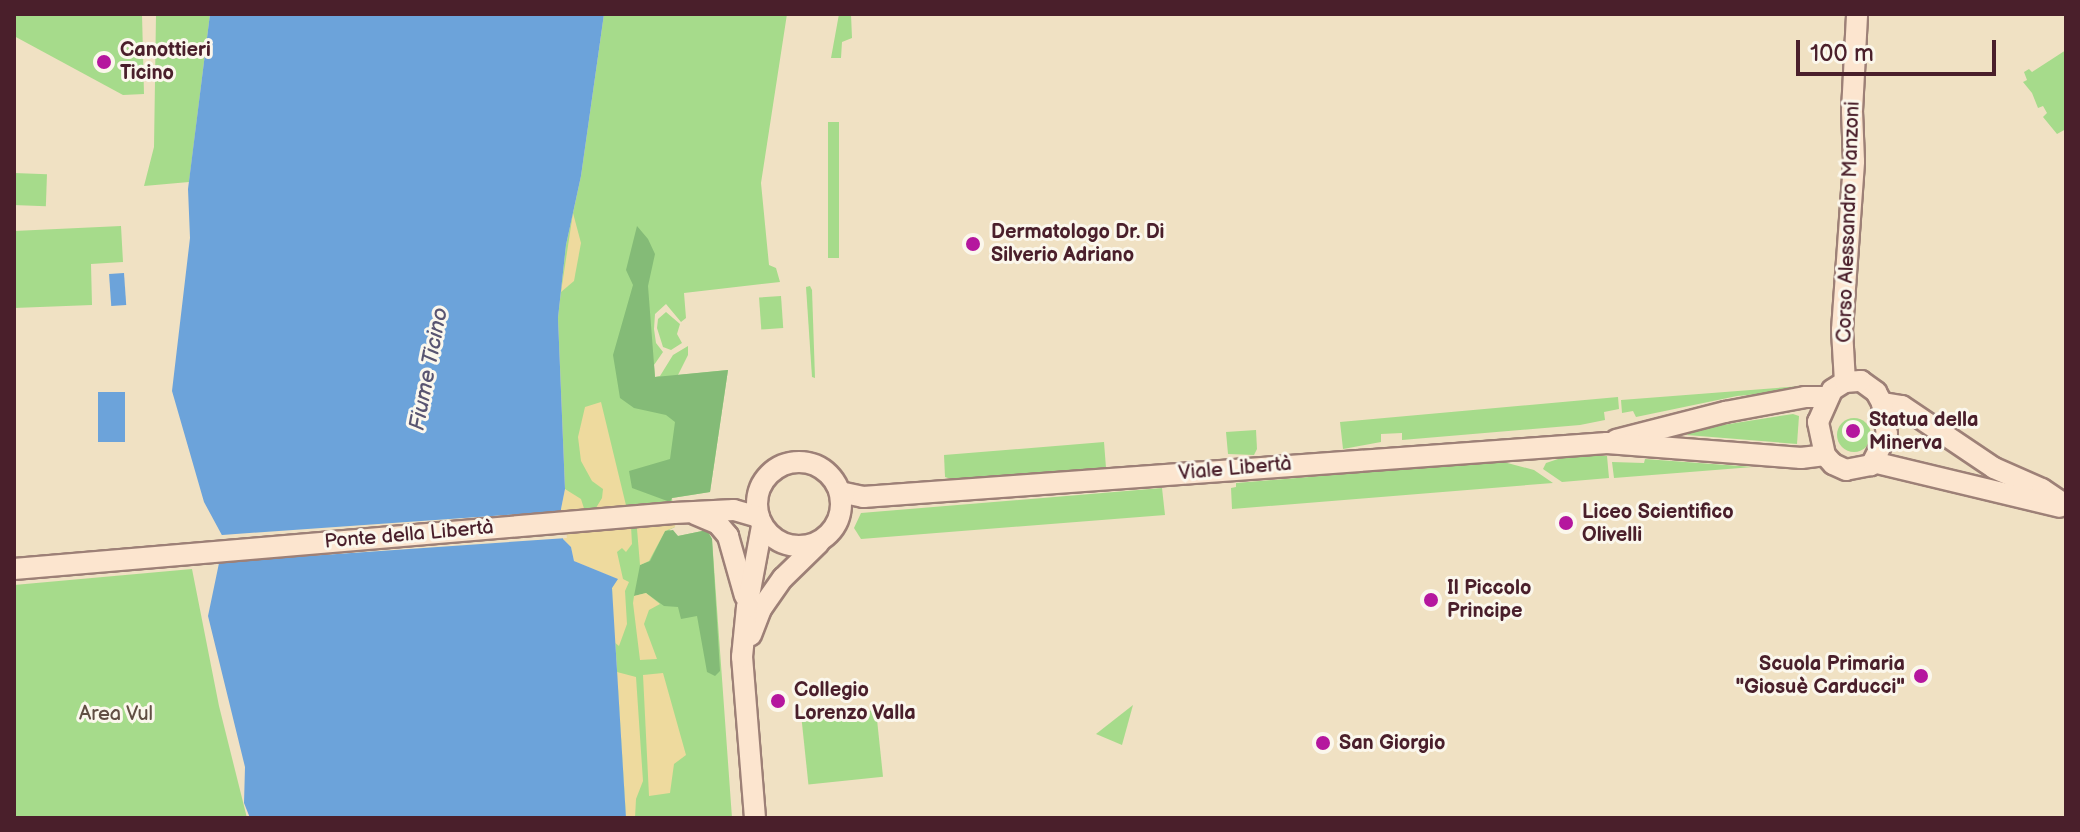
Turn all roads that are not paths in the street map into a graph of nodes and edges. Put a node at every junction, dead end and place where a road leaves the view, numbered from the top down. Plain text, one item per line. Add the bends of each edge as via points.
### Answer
1 (1857, 14) edge
2 (1845, 382) junction
3 (1827, 397) junction
4 (1882, 403) junction
5 (1607, 443) junction
6 (1825, 455) junction
7 (1873, 462) junction
8 (840, 501) junction
9 (2066, 507) edge
10 (683, 513) junction
11 (759, 513) junction
12 (820, 541) junction
13 (14, 569) edge
14 (747, 607) junction
15 (742, 657) junction
16 (755, 818) edge

1 - 2 main road, Corso Alessandro Manzoni via 1842,330
2 - 3 main road
2 - 4 main road via 1868,384
3 - 5 main road, Viale Libertà via 1725,412
3 - 6 main road via 1818,430
4 - 7 main road via 1887,434
4 - 9 main road via 1902,406 1994,468 2042,489
5 - 6 main road, Viale Libertà via 1793,458
5 - 8 main road, Viale Libertà
6 - 7 main road via 1846,470
7 - 9 main road
8 - 11 main road via 823,469 796,462 770,473
8 - 12 main road via 834,528
10 - 11 main road
10 - 13 main road, Ponte della Libertà
10 - 14 main road via 718,524 728,536
11 - 12 main road via 775,540 793,547
11 - 14 main road
12 - 15 main road via 761,609
14 - 15 main road
15 - 16 main road

